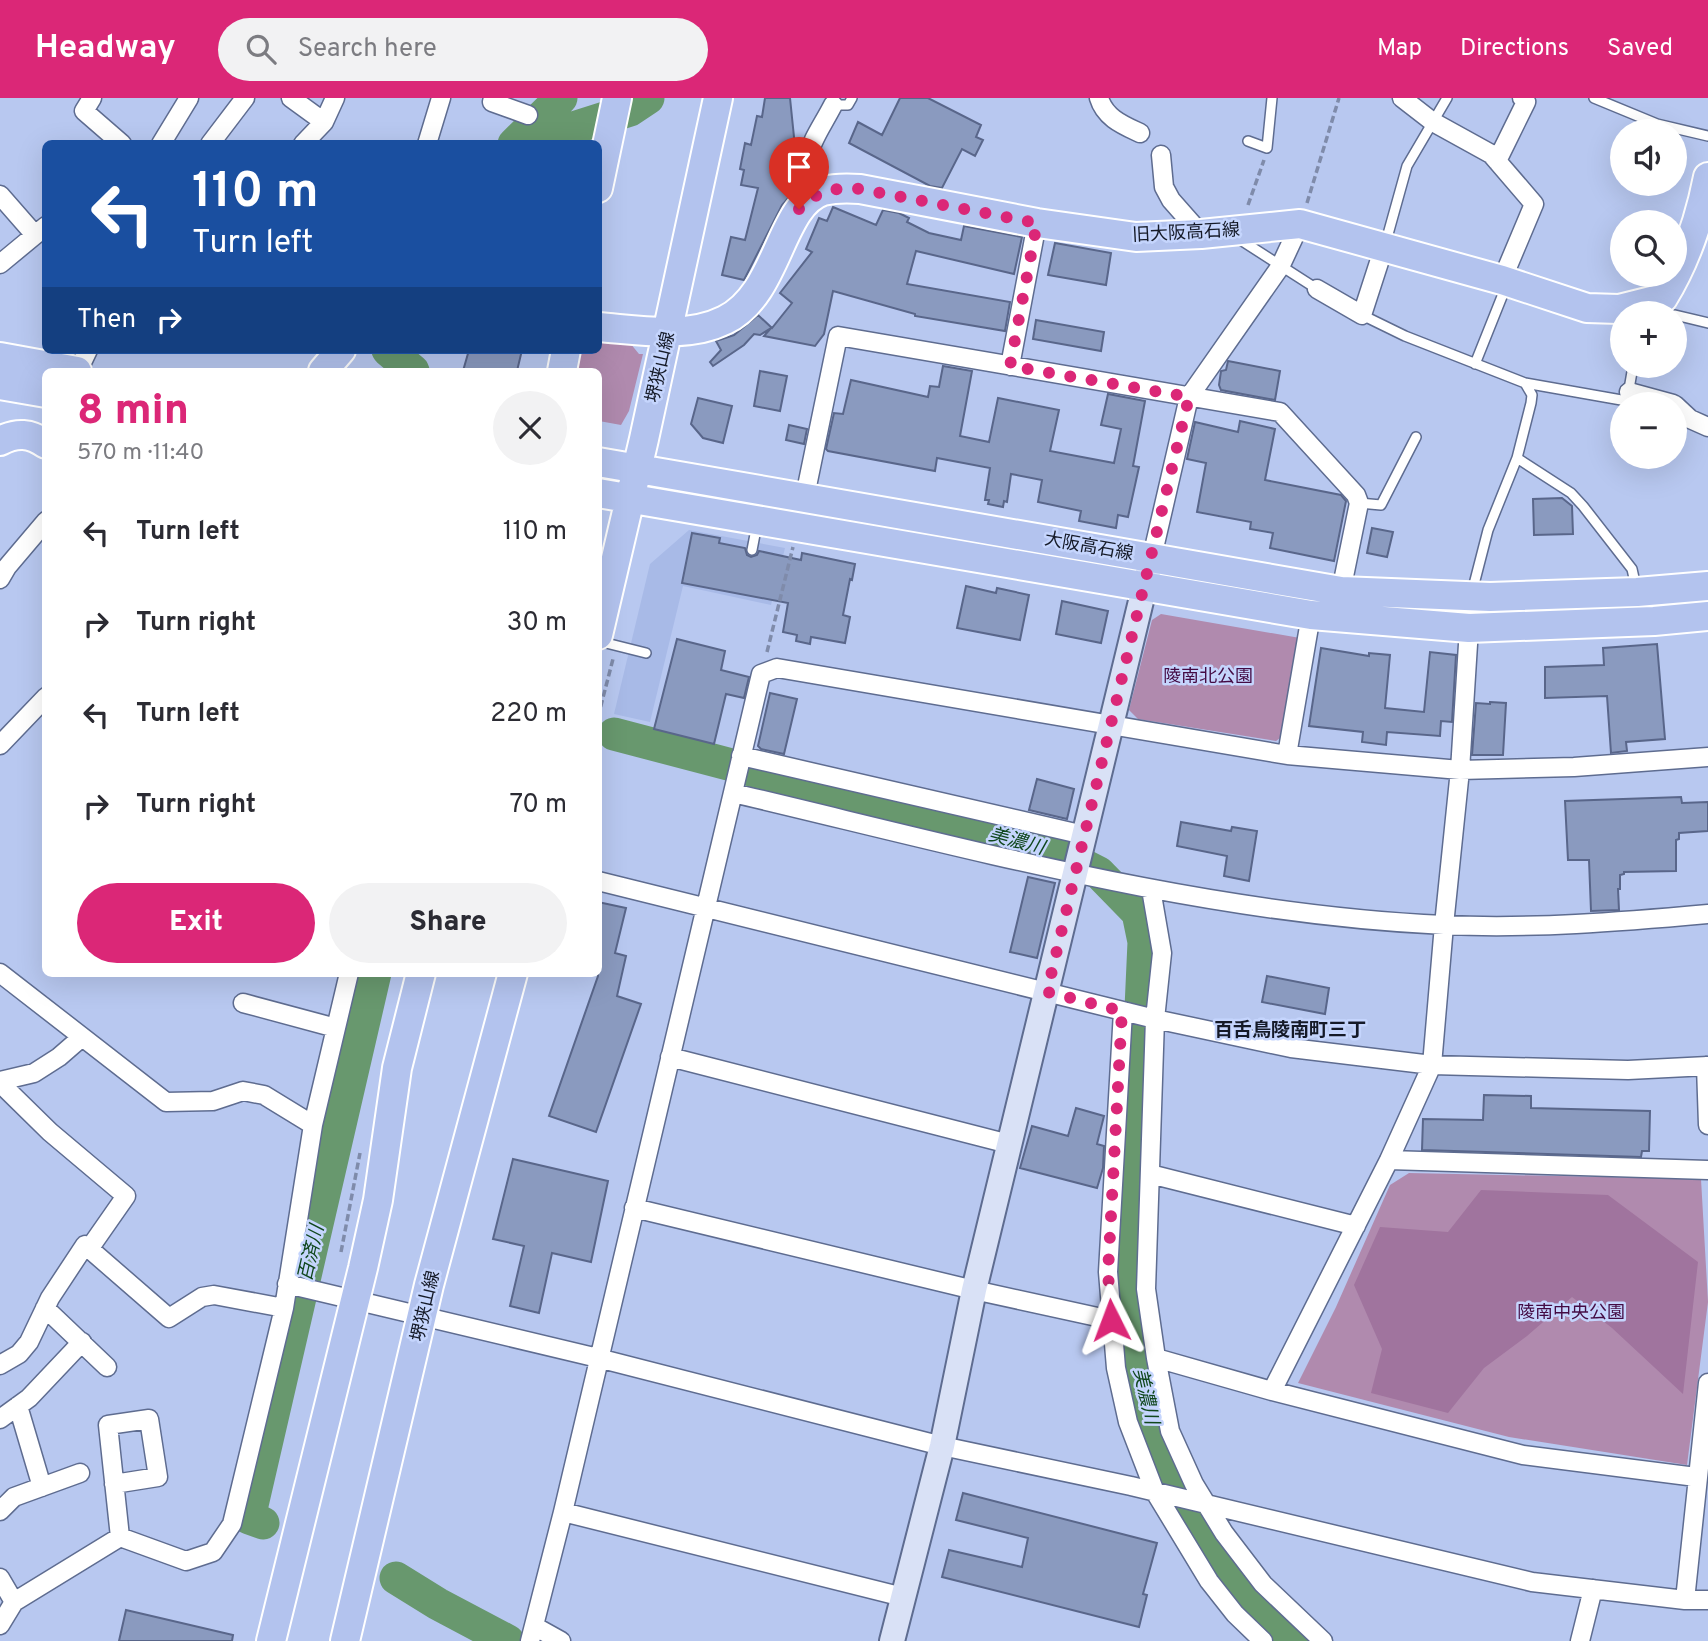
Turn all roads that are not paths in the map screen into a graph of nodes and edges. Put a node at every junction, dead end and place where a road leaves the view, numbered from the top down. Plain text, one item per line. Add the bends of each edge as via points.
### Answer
1 (92, 98) edge
2 (189, 98) edge
3 (245, 98) edge
4 (291, 98) edge
5 (335, 98) edge
6 (441, 98) edge
7 (493, 98) edge
8 (617, 98) edge
9 (718, 98) edge
10 (852, 98) edge
11 (1099, 98) edge
12 (1272, 98) edge
13 (1402, 98) edge
14 (1447, 98) edge
15 (1594, 98) edge
16 (1525, 99) edge
17 (833, 105) joint
18 (528, 115) dead end
19 (324, 122) junction
20 (1433, 122) junction
21 (1140, 133) dead end
22 (1708, 136) edge
23 (117, 140) edge
24 (163, 140) edge
25 (213, 140) edge
26 (307, 140) edge
27 (428, 140) edge
28 (605, 141) edge
29 (1248, 141) dead end
30 (1161, 155) dead end
31 (1497, 160) junction
32 (602, 161) edge
33 (1707, 192) edge
34 (0, 195) edge
35 (815, 195) junction
36 (1037, 223) junction
37 (1300, 224) junction
38 (1224, 226) junction
39 (40, 231) edge
40 (1384, 247) junction
41 (0, 264) edge
42 (1280, 267) junction
43 (1504, 281) junction
44 (1317, 289) joint
45 (1658, 301) edge
46 (1610, 309) edge
47 (1362, 314) junction
48 (1687, 318) edge
49 (1708, 323) edge
50 (602, 327) edge
51 (668, 332) junction
52 (338, 354) edge
53 (0, 356) edge
54 (1475, 364) junction
55 (1010, 366) junction
56 (62, 368) edge
57 (326, 368) edge
58 (1525, 383) junction
59 (0, 385) edge
60 (42, 392) edge
61 (1610, 396) edge
62 (1189, 397) junction
63 (1687, 416) edge
64 (1708, 427) edge
65 (1416, 438) dead end
66 (0, 440) edge
67 (42, 441) edge
68 (1517, 458) junction
69 (602, 462) edge
70 (637, 468) junction
71 (602, 494) edge
72 (805, 496) junction
73 (630, 498) junction
74 (1359, 503) junction
75 (758, 520) junction
76 (42, 527) edge
77 (752, 550) dead end
78 (1152, 558) junction
79 (0, 579) edge
80 (1708, 586) edge
81 (1144, 588) junction
82 (1341, 591) junction
83 (1637, 592) junction
84 (1471, 597) junction
85 (1311, 615) junction
86 (1708, 616) edge
87 (602, 618) edge
88 (1469, 628) junction
89 (602, 642) edge
90 (646, 653) dead end
91 (42, 700) edge
92 (1111, 726) junction
93 (0, 745) edge
94 (1287, 755) junction
95 (1708, 757) edge
96 (741, 758) junction
97 (1460, 770) junction
98 (734, 789) junction
99 (1084, 835) junction
100 (1075, 873) junction
101 (602, 882) edge
102 (1151, 889) junction
103 (706, 907) junction
104 (1708, 914) edge
105 (1444, 925) junction
106 (0, 973) edge
107 (348, 977) edge
108 (420, 977) edge
109 (512, 977) edge
110 (1047, 992) junction
111 (243, 1003) dead end
112 (1122, 1011) junction
113 (1155, 1019) junction
114 (336, 1028) junction
115 (82, 1037) junction
116 (670, 1057) junction
117 (1432, 1065) junction
118 (1707, 1066) edge
119 (0, 1082) edge
120 (313, 1125) junction
121 (1708, 1125) edge
122 (1009, 1144) junction
123 (1389, 1160) junction
124 (1708, 1170) edge
125 (1150, 1174) junction
126 (634, 1208) junction
127 (1356, 1226) junction
128 (89, 1250) junction
129 (292, 1286) junction
130 (974, 1290) junction
131 (354, 1301) junction
132 (45, 1308) junction
133 (284, 1308) junction
134 (422, 1317) junction
135 (1111, 1320) junction
136 (82, 1342) junction
137 (598, 1358) junction
138 (1156, 1359) junction
139 (0, 1365) edge
140 (107, 1367) dead end
141 (1708, 1383) edge
142 (1272, 1391) junction
143 (18, 1406) junction
144 (0, 1419) edge
145 (942, 1446) junction
146 (80, 1473) dead end
147 (1696, 1477) junction
148 (114, 1484) dead end
149 (42, 1487) junction
150 (1163, 1494) junction
151 (1201, 1503) junction
152 (0, 1511) edge
153 (563, 1512) junction
154 (120, 1537) junction
155 (0, 1578) edge
156 (1593, 1589) junction
157 (904, 1597) junction
158 (1685, 1600) junction
159 (1708, 1600) edge
160 (14, 1602) junction
161 (0, 1625) edge
162 (532, 1633) edge
163 (271, 1641) edge
164 (345, 1641) edge
165 (561, 1641) edge
166 (892, 1641) edge
167 (1264, 1641) edge
168 (1323, 1641) edge
169 (1580, 1641) edge

1 - 23 street via 84,111
2 - 24 street
3 - 25 street
4 - 19 street
5 - 19 street
6 - 27 street
7 - 18 street via 492,102
8 - 28 main road
9 - 51 main road, 堺狭山線
10 - 17 lane via 848,105
11 - 21 street via 1102,108 1119,124
12 - 29 lane via 1267,148
13 - 20 street
14 - 20 lane
15 - 22 lane via 1657,124
16 - 31 street
17 - 35 street via 806,157
19 - 26 street
20 - 31 street
20 - 40 lane via 1407,166
28 - 32 main road
30 - 38 street via 1164,187 1171,200
31 - 43 street via 1534,204
33 - 45 main road, 旧大阪高石線 via 1677,276
34 - 39 street
35 - 36 main road, 旧大阪高石線 via 841,188 860,189
35 - 51 main road via 799,209 772,268 749,302 727,320
36 - 38 main road, 旧大阪高石線 via 1136,237
36 - 55 street
37 - 38 main road, 旧大阪高石線
37 - 40 main road, 旧大阪高石線
37 - 42 street
38 - 42 lane
39 - 41 street
40 - 43 main road, 旧大阪高石線
40 - 47 street
42 - 44 lane
42 - 62 street
43 - 46 main road, 旧大阪高石線 via 1587,308
43 - 54 lane
44 - 47 street
47 - 54 lane
48 - 49 lane
50 - 51 main road
51 - 70 main road, 堺狭山線
52 - 57 main road
53 - 56 main road
54 - 58 lane
55 - 62 street
55 - 72 street via 838,336
58 - 61 lane
58 - 68 lane via 1532,395
59 - 60 main road
62 - 74 street via 1280,412
62 - 78 street
63 - 64 street
65 - 74 lane via 1381,505
66 - 67 main road via 22,433
68 - 83 lane via 1583,506 1632,569
68 - 84 lane via 1488,530
69 - 70 main road, 大阪高石線
70 - 72 main road, 大阪高石線
70 - 73 main road, 堺狭山線
71 - 73 main road, 大阪高石線
72 - 78 main road, 大阪高石線
73 - 75 main road, 大阪高石線
73 - 87 main road, 堺狭山線
74 - 82 street
75 - 77 lane
75 - 81 main road, 大阪高石線
76 - 79 street
78 - 81 street
78 - 82 main road, 大阪高石線
80 - 83 main road, 大阪高石線
81 - 85 main road, 大阪高石線
81 - 92 street
82 - 84 main road, 大阪高石線
83 - 84 main road, 大阪高石線
84 - 88 street
85 - 88 main road, 大阪高石線
85 - 94 street
86 - 88 main road, 大阪高石線
88 - 97 street
89 - 90 lane
91 - 93 street
92 - 94 street
92 - 96 street via 777,668 761,674
92 - 99 street
94 - 97 street
95 - 97 street
96 - 98 street
96 - 99 street
97 - 105 street
98 - 100 street
98 - 103 street
99 - 100 street
100 - 102 street
100 - 110 street
101 - 103 street
102 - 105 street via 1286,911
102 - 113 street via 1162,953
103 - 110 street
103 - 116 street
104 - 105 street via 1576,924
105 - 117 street
106 - 115 street
107 - 114 street
108 - 131 main road via 397,1068 377,1200
109 - 134 main road, 堺狭山線
110 - 112 street
110 - 122 street
111 - 114 street
112 - 113 street
112 - 135 street via 1108,1272
113 - 117 street via 1291,1048
113 - 125 street
114 - 120 street
115 - 119 street via 34,1073
115 - 120 street via 166,1102 213,1101 243,1091 264,1095
116 - 122 street
116 - 126 street
117 - 118 street via 1628,1070
117 - 123 street
118 - 121 street
119 - 128 street via 50,1132 126,1196
120 - 129 street
122 - 130 street
123 - 124 street
123 - 127 street
125 - 127 street
125 - 138 street via 1146,1289
126 - 130 street
126 - 137 street
127 - 142 street
128 - 132 street via 85,1245
128 - 133 street via 169,1318 202,1297 214,1295
129 - 131 street
129 - 133 street
130 - 135 street
130 - 145 street
131 - 134 street
131 - 163 main road
132 - 136 street
132 - 139 street via 29,1342
133 - 154 street via 232,1524 214,1552 186,1561
134 - 137 street
134 - 164 main road, 堺狭山線
135 - 150 street via 1128,1422
136 - 140 street
136 - 143 street
137 - 145 street
137 - 153 street
138 - 142 street
138 - 151 street via 1170,1431
141 - 147 street
142 - 147 street via 1523,1455
143 - 144 street
143 - 149 street
145 - 150 street
145 - 157 street
146 - 149 street
147 - 158 street
148 - 154 street
149 - 152 street via 14,1497
150 - 151 street
150 - 167 street via 1209,1581
151 - 156 street via 1532,1581
151 - 168 street via 1263,1584
153 - 157 street
153 - 162 street
154 - 160 street
155 - 160 street
156 - 158 street
156 - 169 street
157 - 166 street
158 - 159 street
160 - 161 street
162 - 165 street

